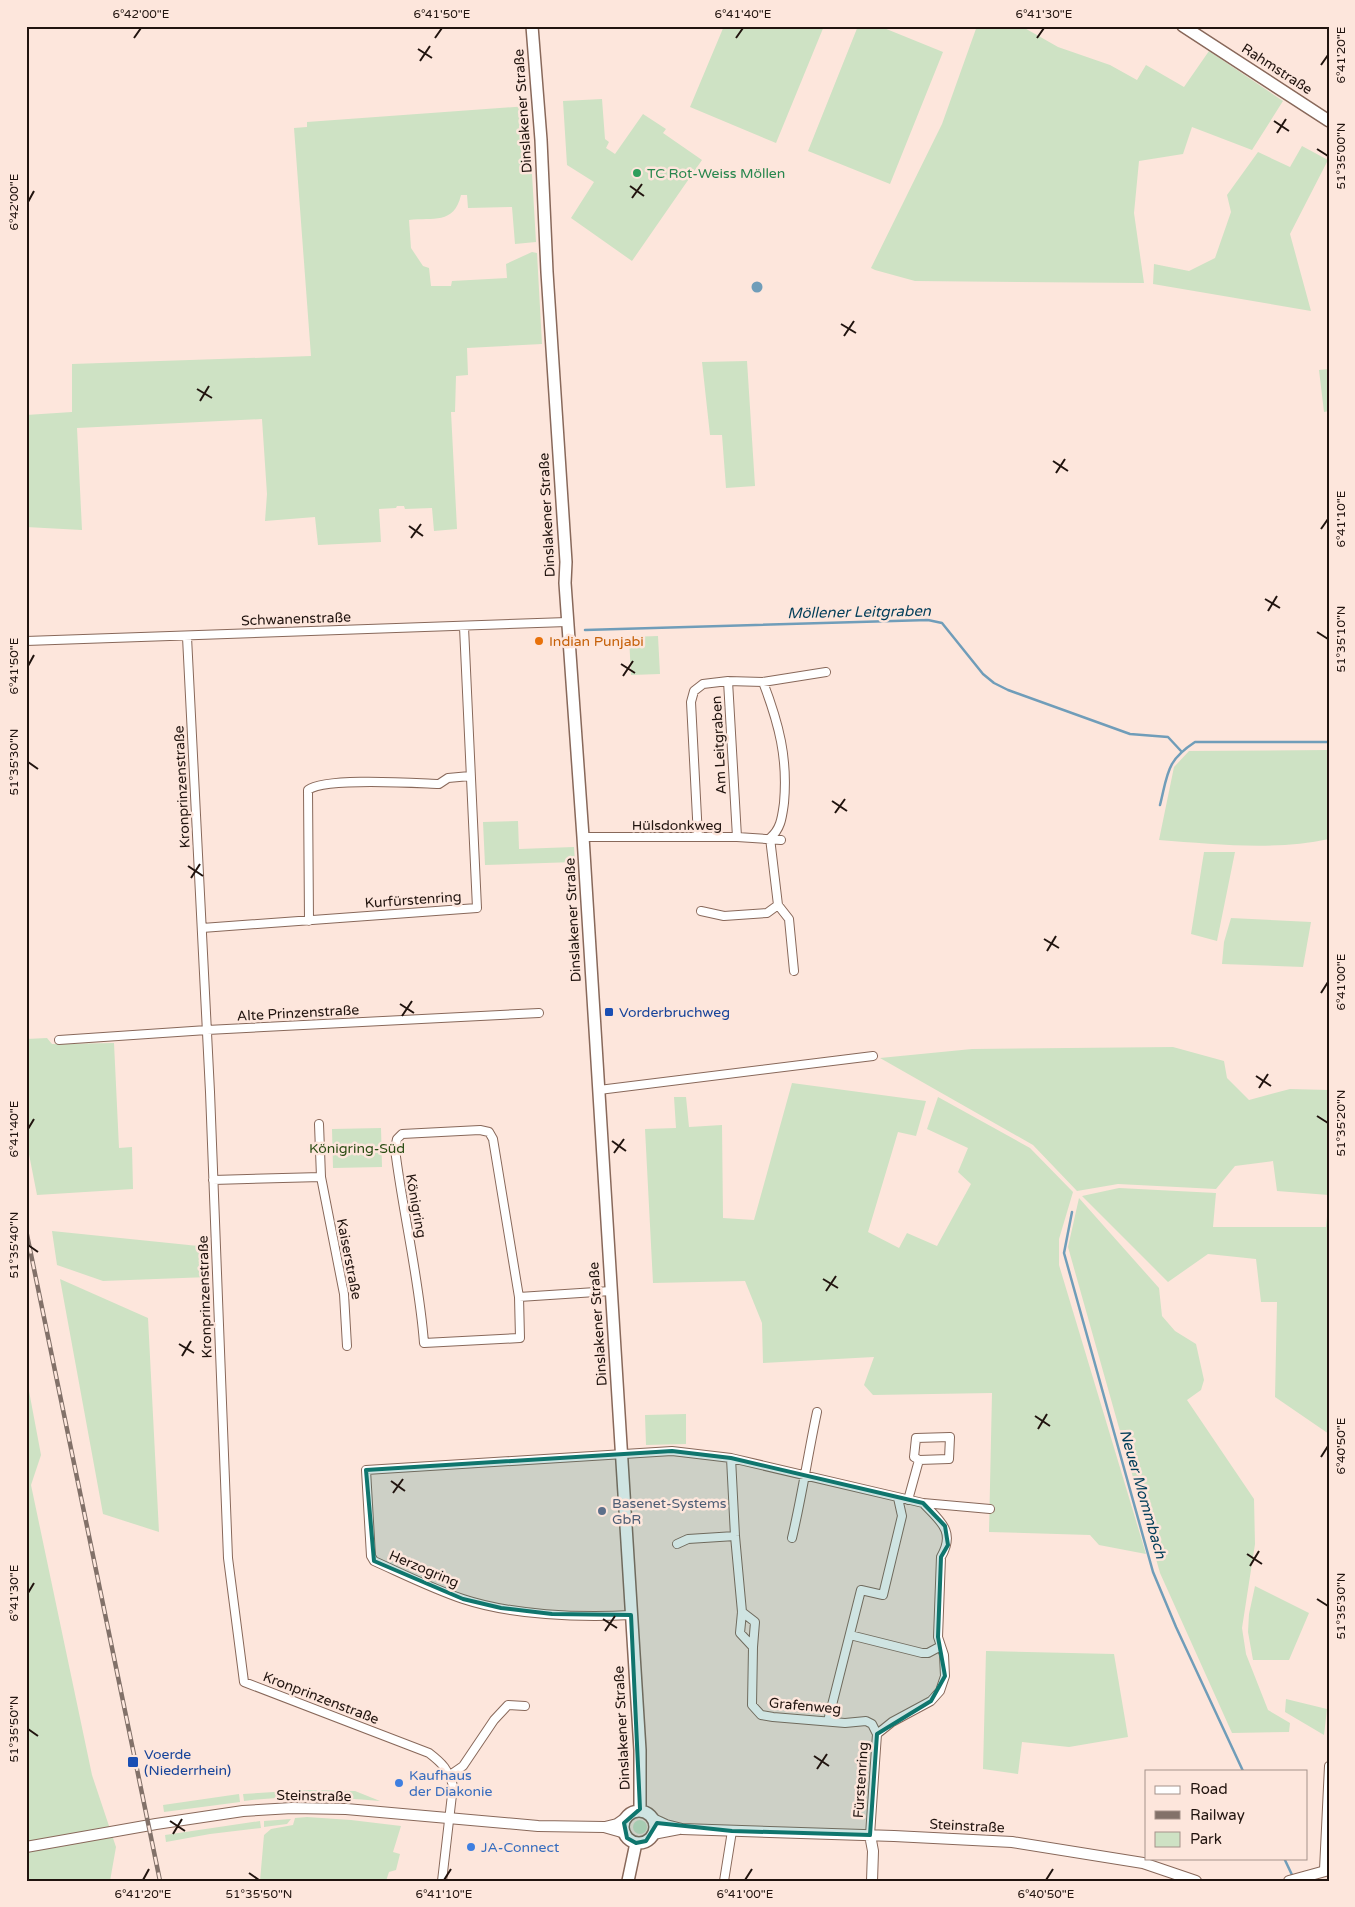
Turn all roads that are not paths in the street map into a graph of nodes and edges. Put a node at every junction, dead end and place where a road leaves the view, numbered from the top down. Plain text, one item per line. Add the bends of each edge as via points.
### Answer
1 (532, 26) edge
2 (1184, 26) edge
3 (1329, 121) edge
4 (567, 622) junction
5 (464, 627) junction
6 (187, 636) junction
7 (26, 641) edge
8 (826, 672) dead end
9 (728, 682) junction
10 (763, 682) junction
11 (470, 776) junction
12 (583, 837) junction
13 (698, 837) junction
14 (736, 837) junction
15 (770, 838) junction
16 (781, 840) dead end
17 (778, 905) junction
18 (701, 911) dead end
19 (309, 920) junction
20 (202, 928) junction
21 (794, 971) dead end
22 (539, 1013) dead end
23 (207, 1030) junction
24 (59, 1040) dead end
25 (873, 1056) dead end
26 (598, 1090) junction
27 (319, 1124) dead end
28 (321, 1177) junction
29 (214, 1180) junction
30 (611, 1291) junction
31 (519, 1297) junction
32 (347, 1346) dead end
33 (817, 1412) dead end
34 (621, 1454) junction
35 (731, 1458) junction
36 (919, 1460) junction
37 (804, 1475) junction
38 (898, 1498) junction
39 (908, 1500) junction
40 (922, 1503) junction
41 (990, 1509) dead end
42 (735, 1536) junction
43 (792, 1538) dead end
44 (677, 1544) dead end
45 (742, 1612) junction
46 (631, 1615) junction
47 (850, 1635) junction
48 (941, 1646) junction
49 (753, 1648) junction
50 (525, 1706) dead end
51 (828, 1721) junction
52 (877, 1734) junction
53 (1329, 1766) edge
54 (450, 1775) junction
55 (640, 1811) junction
56 (627, 1817) junction
57 (450, 1819) junction
58 (653, 1819) junction
59 (604, 1827) junction
60 (682, 1829) junction
61 (732, 1831) junction
62 (625, 1833) junction
63 (654, 1834) junction
64 (870, 1835) junction
65 (636, 1843) junction
66 (26, 1847) edge
67 (1327, 1870) edge
68 (1294, 1880) edge
69 (442, 1881) edge
70 (628, 1881) edge
71 (724, 1881) edge
72 (872, 1881) edge
73 (1196, 1881) edge

1 - 4 main road, Dinslakener Straße via 566,562
2 - 3 main road, Rahmstraße
4 - 5 street, Schwanenstraße
4 - 12 main road, Dinslakener Straße
5 - 6 street, Schwanenstraße
5 - 11 street, Kurfürstenring
6 - 7 street, Schwanenstraße
6 - 20 street, Kronprinzenstraße
8 - 10 street, Am Leitgraben
9 - 10 street, Am Leitgraben
9 - 13 street, Am Leitgraben via 703,684 694,691
9 - 14 street, Am Leitgraben
10 - 15 street via 783,744 786,780 783,815 778,832
11 - 19 street via 448,778 439,784 322,784 308,790
11 - 19 street, Kurfürstenring via 477,908
12 - 13 street, Hülsdonkweg
12 - 26 main road, Dinslakener Straße
13 - 14 street, Hülsdonkweg
14 - 15 street, Hülsdonkweg
15 - 16 street, Hülsdonkweg
15 - 17 street
17 - 18 street via 767,913 724,916
17 - 21 street via 789,919
19 - 20 street, Kurfürstenring
20 - 23 street, Kronprinzenstraße
22 - 23 street, Alte Prinzenstraße
23 - 24 street, Alte Prinzenstraße
23 - 29 street, Kronprinzenstraße
25 - 26 street
26 - 30 main road, Dinslakener Straße
27 - 28 street, Kaiserstraße
28 - 29 street
28 - 32 street, Kaiserstraße via 344,1294
29 - 54 street, Kronprinzenstraße via 228,1558 244,1682 429,1753 444,1764
30 - 31 street
30 - 34 main road, Dinslakener Straße
31 - 31 street, Königring via 520,1338 424,1342 395,1149 396,1139 402,1134 489,1132 493,1139
33 - 37 street
34 - 35 street via 672,1451
34 - 46 main road, Dinslakener Straße
34 - 46 street, Herzogring via 366,1470 371,1556 374,1561 463,1599 501,1608 552,1614
35 - 37 street
35 - 42 street
36 - 36 street via 914,1457 916,1438 950,1437 949,1459
36 - 39 street
37 - 38 street
37 - 43 street
38 - 39 street
38 - 47 street via 902,1516 883,1595 861,1590
39 - 40 street
40 - 41 street
40 - 48 street, Fürstenring via 945,1526 948,1545 941,1557 938,1638
42 - 44 street via 688,1539
42 - 45 street
45 - 49 street via 740,1633
45 - 49 street, Grafenweg via 755,1622
46 - 55 main road, Dinslakener Straße via 640,1750
47 - 48 street via 922,1653
47 - 51 street
48 - 52 street, Fürstenring via 945,1676 940,1691 931,1701
49 - 51 street, Grafenweg via 752,1705 762,1715
50 - 54 street via 508,1705 463,1766
51 - 52 street, Grafenweg via 866,1721 872,1724
52 - 64 street, Fürstenring
53 - 67 street
54 - 57 street via 453,1786
55 - 56 main road
55 - 58 main road
56 - 59 street, Steinstraße
56 - 62 main road
57 - 59 street, Steinstraße
57 - 66 street, Steinstraße via 331,1808 268,1809 156,1824
57 - 69 street
58 - 60 street, Steinstraße
58 - 63 main road
59 - 62 street, Steinstraße
60 - 61 street, Steinstraße
60 - 63 street, Steinstraße
61 - 64 street, Steinstraße
61 - 71 street
62 - 65 main road
63 - 65 main road via 646,1842
64 - 72 street
64 - 73 street, Steinstraße via 1012,1842 1143,1863
65 - 70 main road
67 - 68 street

